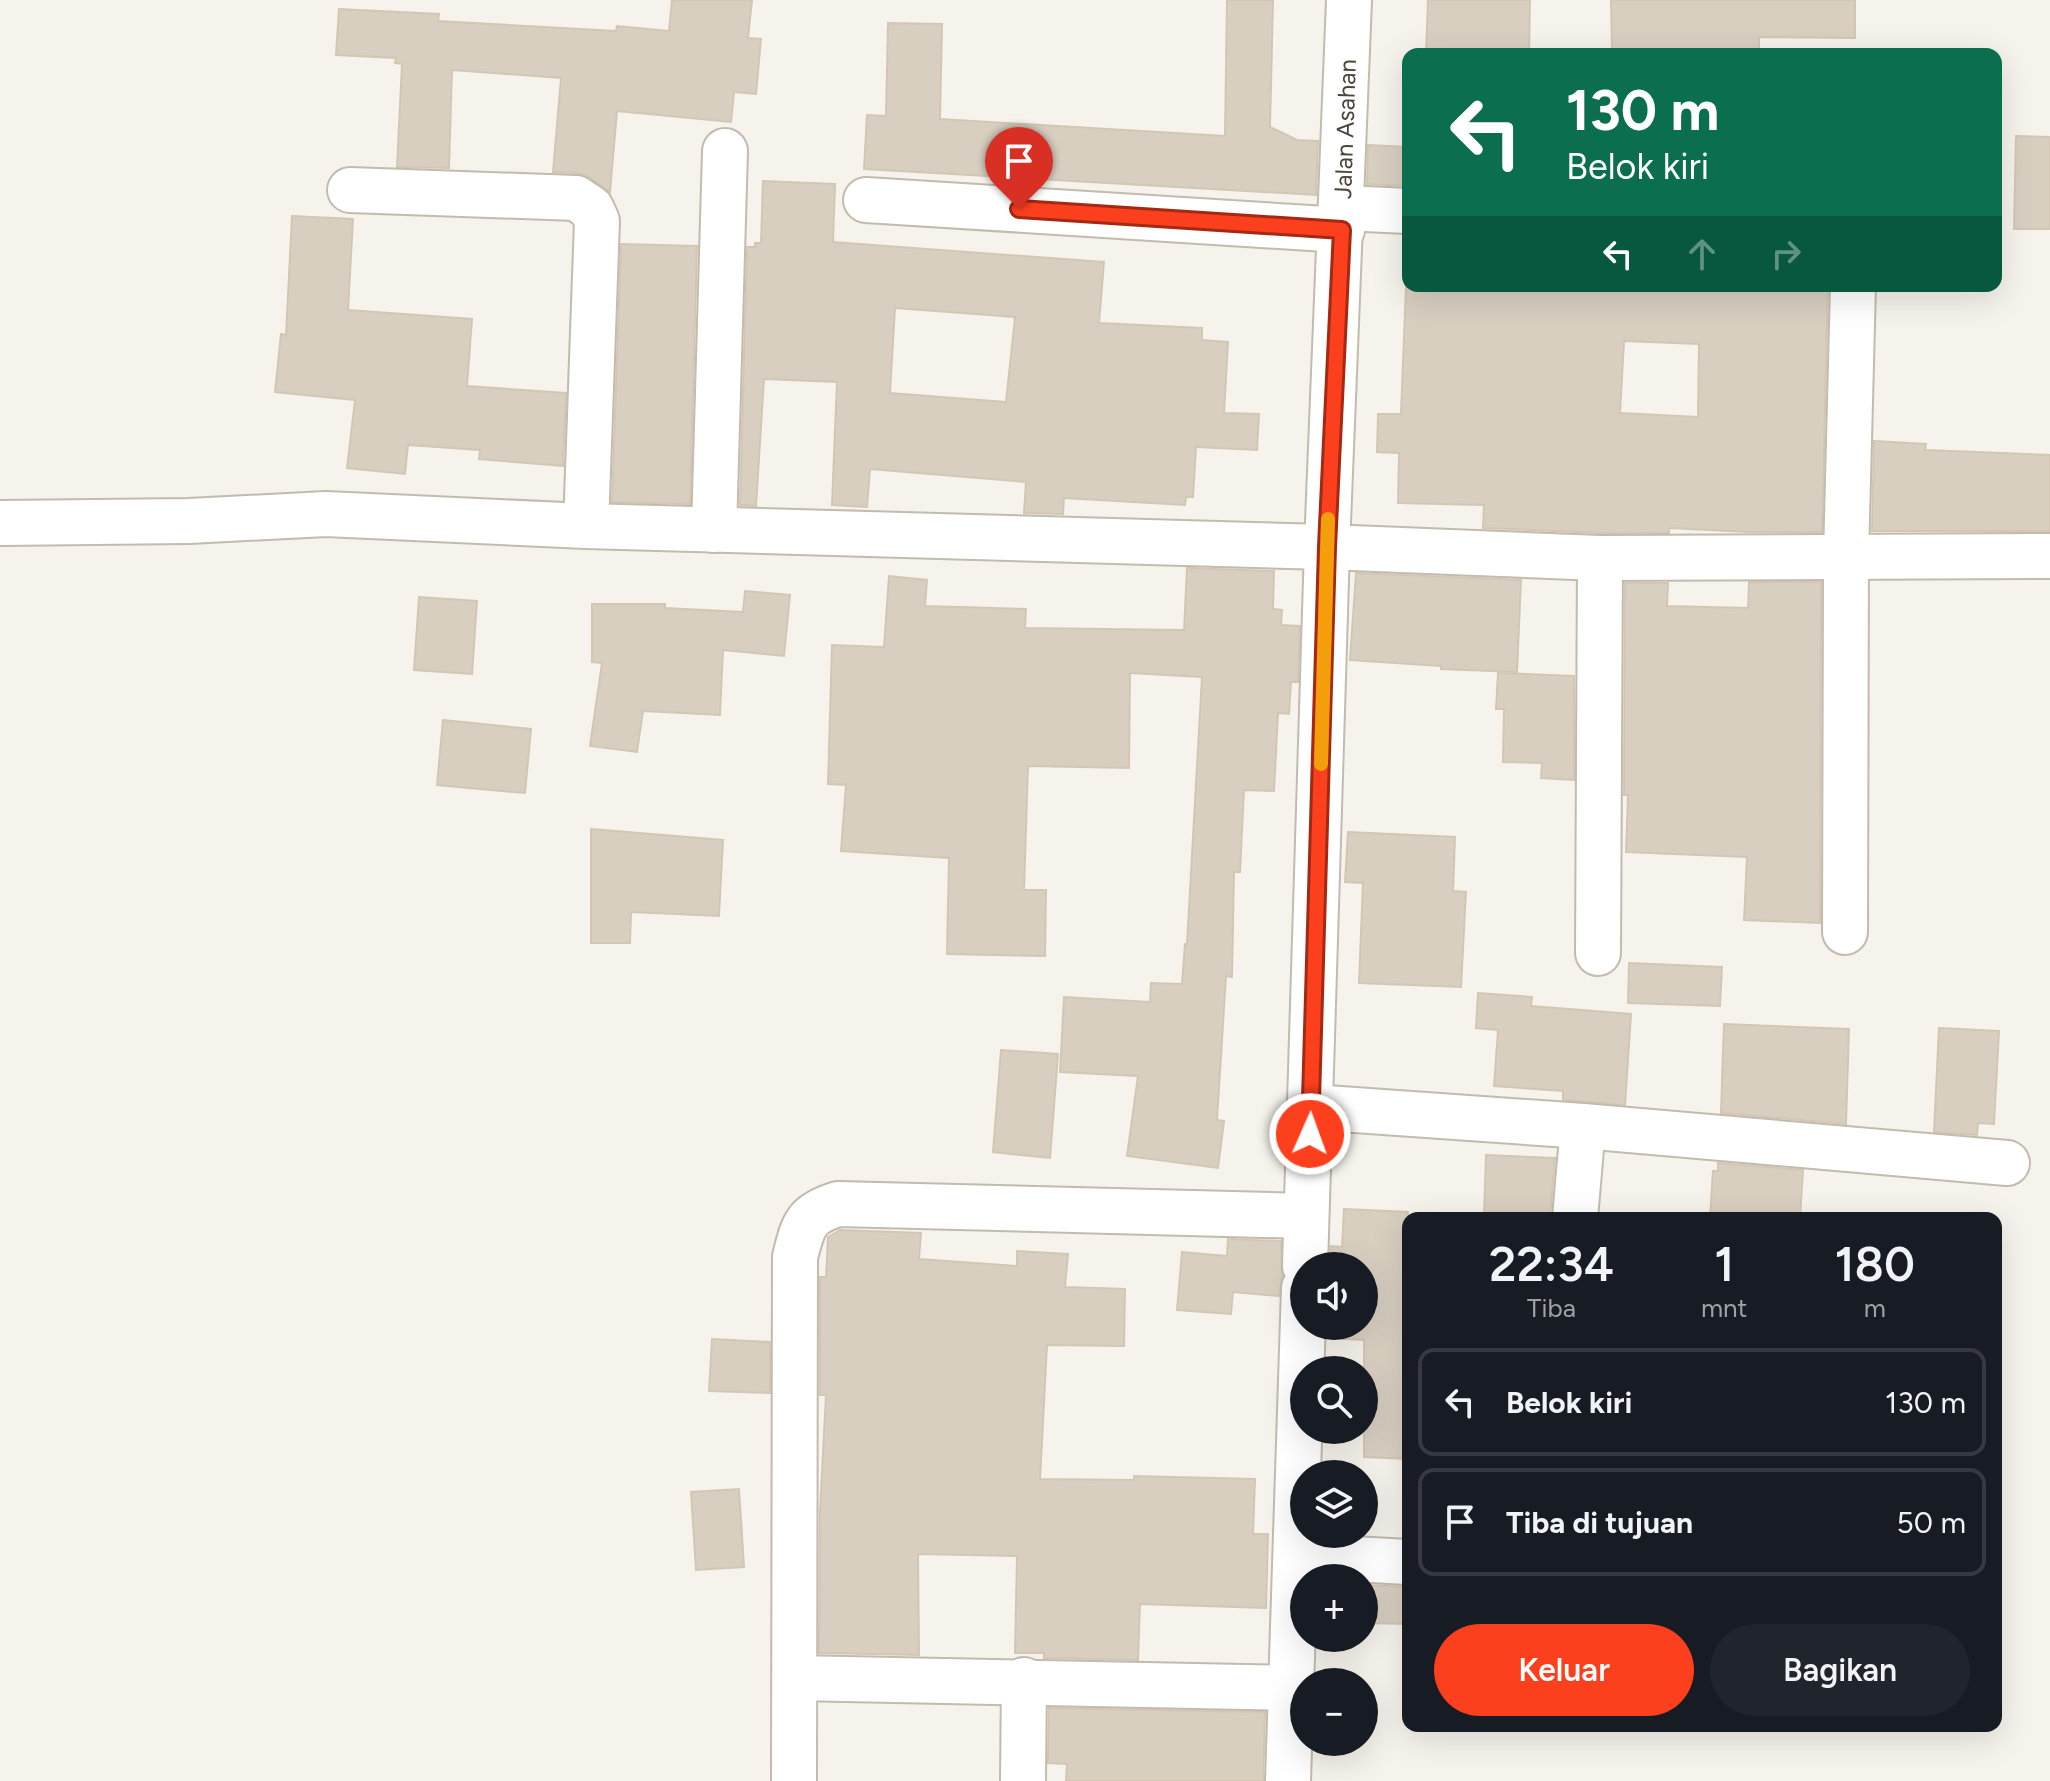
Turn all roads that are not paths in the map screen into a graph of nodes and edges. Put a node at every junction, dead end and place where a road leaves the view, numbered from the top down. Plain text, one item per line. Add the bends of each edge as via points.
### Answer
1 (1349, 0) edge
2 (725, 151) dead end
3 (350, 190) dead end
4 (866, 200) dead end
5 (1402, 212) edge
6 (1342, 219) junction
7 (1853, 292) edge
8 (0, 523) edge
9 (586, 526) junction
10 (714, 530) junction
11 (1327, 547) junction
12 (2050, 556) edge
13 (1846, 557) junction
14 (1600, 558) junction
15 (1845, 932) dead end
16 (1598, 953) dead end
17 (1312, 1107) junction
18 (1583, 1126) junction
19 (2007, 1163) dead end
20 (1576, 1212) edge
21 (1306, 1216) junction
22 (1305, 1252) edge
23 (1303, 1340) edge
24 (1297, 1556) junction
25 (1402, 1562) edge
26 (1293, 1668) edge
27 (795, 1678) junction
28 (1024, 1680) junction
29 (1290, 1688) edge
30 (1290, 1734) edge
31 (794, 1781) edge
32 (1023, 1781) edge
33 (1288, 1781) edge

1 - 6 street, Jalan Asahan
2 - 10 street
3 - 9 street via 576,198 591,208 597,221
4 - 6 street
5 - 6 street
6 - 11 street, Jalan Asahan
7 - 13 street
8 - 9 street via 326,514
9 - 10 street
10 - 11 street
11 - 14 street
11 - 17 street, Jalan Asahan
12 - 13 street
13 - 14 street
13 - 15 street
14 - 16 street
17 - 18 street
17 - 21 street, Jalan Asahan
18 - 19 street
18 - 20 street
21 - 22 street, Jalan Asahan
21 - 27 street via 838,1204 818,1211 802,1226 795,1257
23 - 24 street
24 - 25 street
24 - 26 street
27 - 28 street
27 - 31 street
28 - 29 street
28 - 32 street
30 - 33 street

